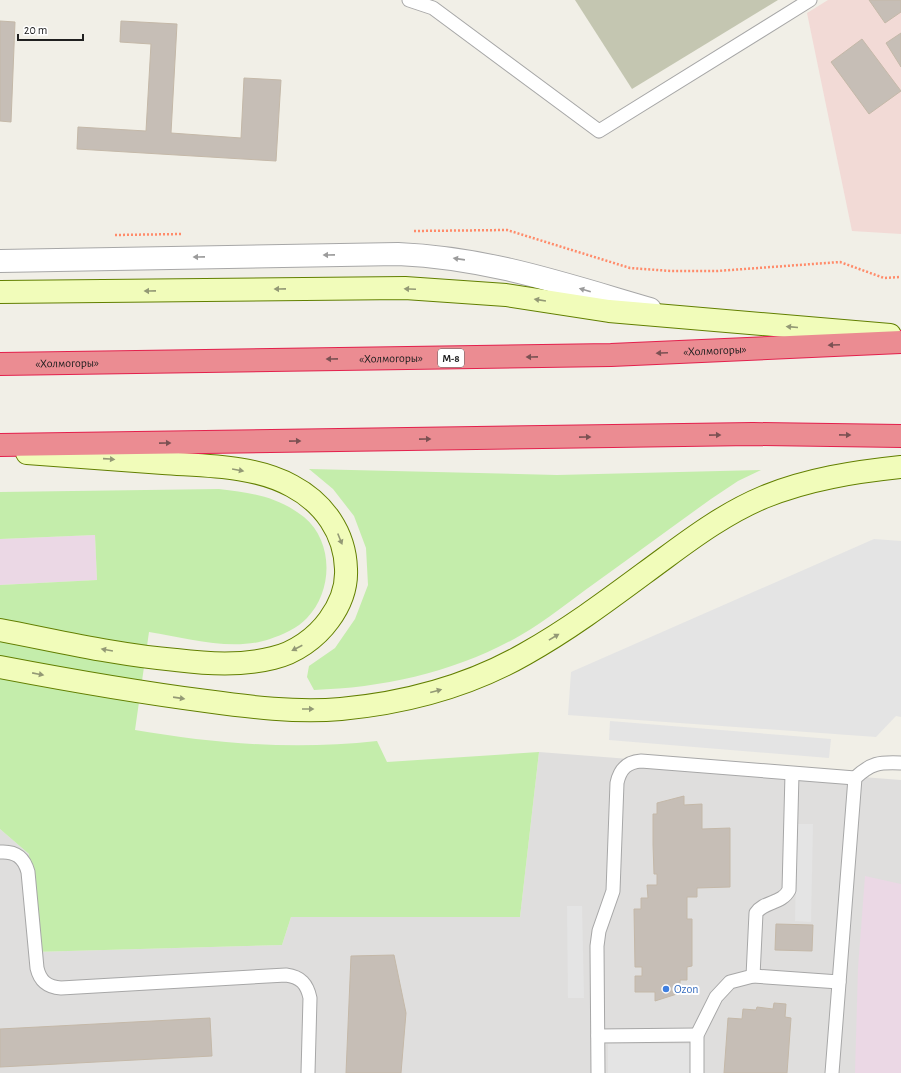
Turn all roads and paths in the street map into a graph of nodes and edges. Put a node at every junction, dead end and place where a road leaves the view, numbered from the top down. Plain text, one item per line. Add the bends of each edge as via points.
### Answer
1 (409, 0) edge
2 (810, 0) edge
3 (0, 261) edge
4 (0, 292) edge
5 (676, 317) junction
6 (901, 336) edge
7 (901, 342) edge
8 (0, 364) edge
9 (901, 436) edge
10 (0, 445) edge
11 (0, 451) edge
12 (901, 467) edge
13 (0, 630) edge
14 (0, 667) edge
15 (901, 763) edge
16 (792, 774) junction
17 (855, 778) junction
18 (0, 852) edge
19 (753, 976) junction
20 (839, 982) junction
21 (697, 1035) junction
22 (598, 1036) junction
23 (308, 1073) edge
24 (598, 1073) edge
25 (697, 1073) edge
26 (832, 1073) edge

1 - 2 lane via 434,8 599,132
5 -> 3 street via 516,270 435,256 398,254
5 -> 4 main road via 609,311 506,295 405,288
6 -> 5 main road
7 -> 8 highway, «Холмогоры» / М-8 via 610,356
10 -> 9 highway via 753,434
11 -> 13 main road via 222,467 262,474 292,485 319,504 335,526 346,552 346,582 337,609 320,632 304,644 274,658 236,664 146,657
14 -> 12 main road via 140,692 282,710 339,709 396,701 440,690 485,674 524,655 574,624 699,534 762,498 828,477
15 - 17 lane via 886,762 867,767
16 - 17 lane
16 - 19 lane via 789,890 781,899 760,908 756,913
16 - 22 lane via 641,761 624,766 617,783 613,891 599,930 597,946
17 - 20 lane
18 - 23 lane via 13,853 26,864 36,968 44,983 52,988 61,988 295,976 306,985 310,998
19 - 20 lane
19 - 21 lane via 730,982 716,996
20 - 26 lane
21 - 22 lane
21 - 25 lane
22 - 24 lane

